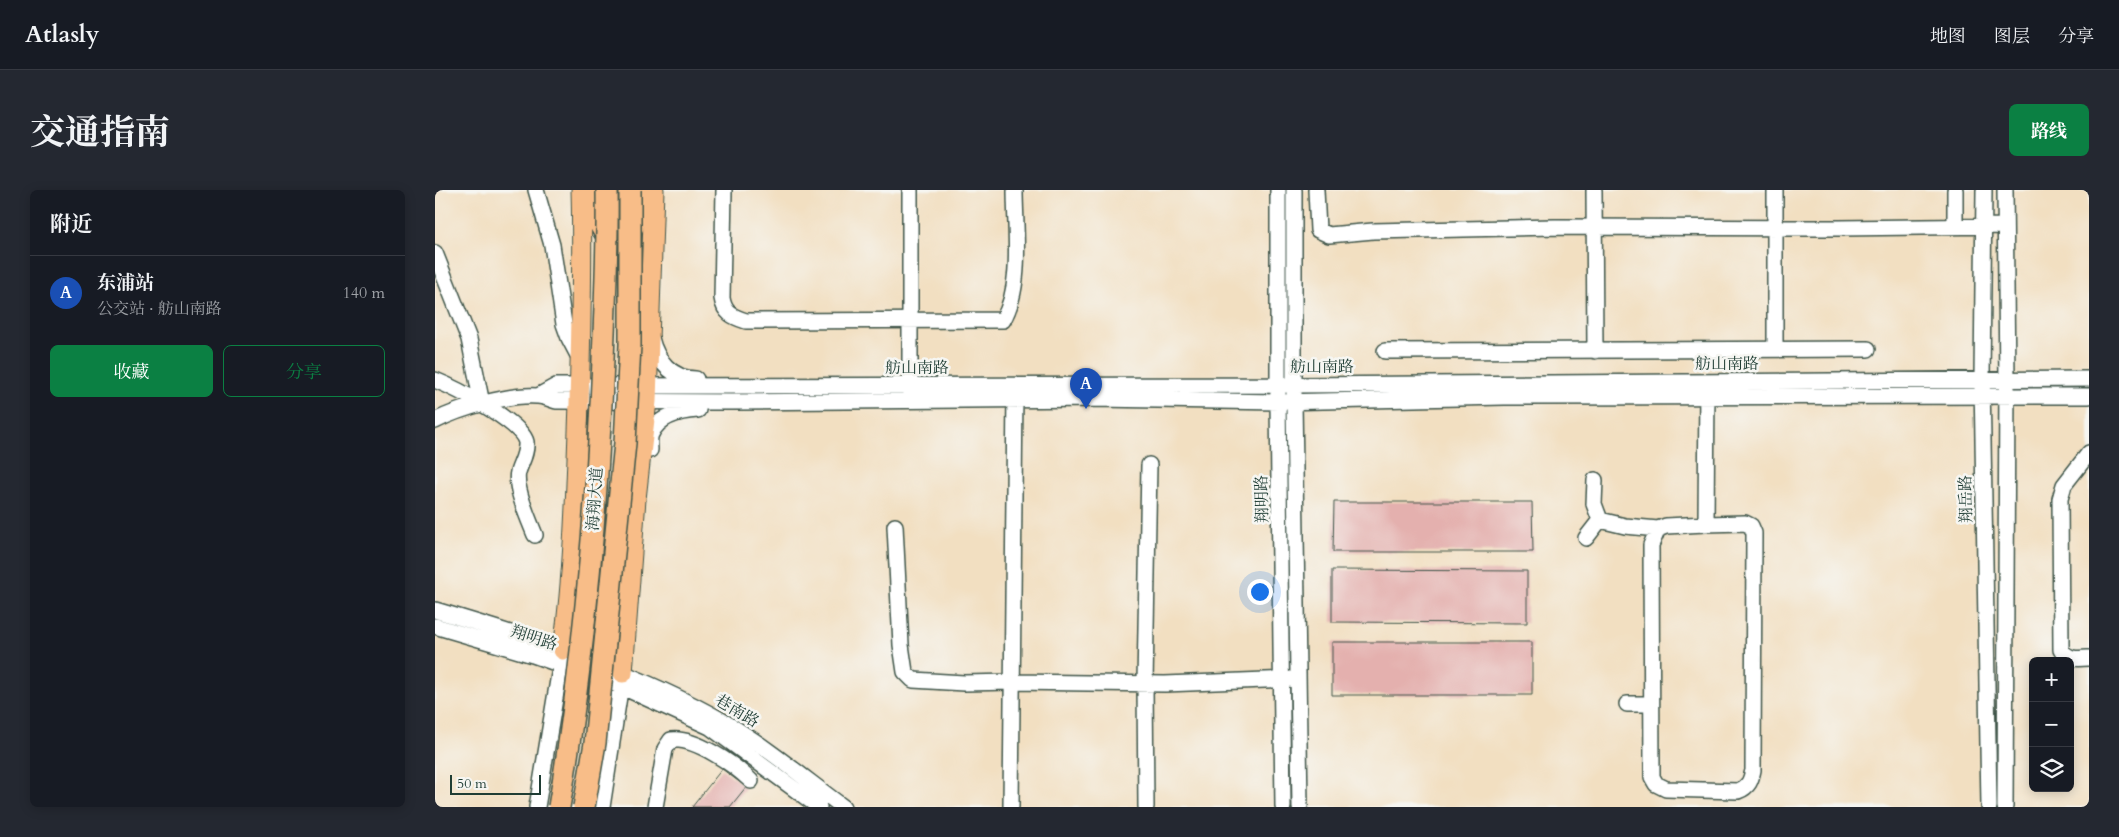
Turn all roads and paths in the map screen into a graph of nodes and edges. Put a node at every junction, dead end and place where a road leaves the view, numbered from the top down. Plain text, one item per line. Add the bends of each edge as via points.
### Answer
1 (536, 190) edge
2 (581, 190) edge
3 (591, 190) edge
4 (607, 190) edge
5 (630, 190) edge
6 (642, 190) edge
7 (654, 190) edge
8 (724, 190) edge
9 (910, 190) edge
10 (1015, 190) edge
11 (1277, 190) edge
12 (1293, 190) edge
13 (1316, 190) edge
14 (1594, 190) edge
15 (1775, 190) edge
16 (1955, 190) edge
17 (1984, 190) edge
18 (2005, 190) edge
19 (2005, 226) junction
20 (1593, 227) junction
21 (1955, 227) junction
22 (1984, 227) junction
23 (1774, 228) junction
24 (631, 237) junction
25 (608, 238) junction
26 (435, 253) edge
27 (909, 321) junction
28 (650, 322) junction
29 (1775, 349) junction
30 (1868, 349) dead end
31 (1385, 350) dead end
32 (1595, 351) junction
33 (581, 360) junction
34 (1982, 379) junction
35 (2007, 379) junction
36 (2089, 379) edge
37 (435, 380) edge
38 (799, 385) junction
39 (909, 385) junction
40 (1279, 385) junction
41 (1294, 385) junction
42 (1706, 389) junction
43 (1015, 392) junction
44 (579, 393) junction
45 (647, 394) junction
46 (1982, 396) junction
47 (2006, 396) junction
48 (2089, 396) edge
49 (910, 400) junction
50 (799, 402) junction
51 (1278, 402) junction
52 (1294, 402) junction
53 (482, 404) junction
54 (435, 421) edge
55 (2089, 454) edge
56 (1149, 465) dead end
57 (1595, 480) dead end
58 (636, 499) junction
59 (1600, 520) junction
60 (1706, 524) junction
61 (895, 526) dead end
62 (1658, 529) junction
63 (535, 535) dead end
64 (1587, 538) dead end
65 (435, 610) edge
66 (435, 626) edge
67 (562, 657) junction
68 (2089, 658) edge
69 (601, 664) joint
70 (1298, 679) junction
71 (621, 680) junction
72 (1282, 680) junction
73 (1012, 682) junction
74 (1145, 683) junction
75 (1627, 704) dead end
76 (1651, 704) junction
77 (751, 781) dead end
78 (537, 807) edge
79 (559, 807) edge
80 (583, 807) edge
81 (603, 807) edge
82 (655, 807) edge
83 (819, 807) edge
84 (843, 807) edge
85 (1011, 807) edge
86 (1146, 807) edge
87 (1283, 807) edge
88 (1300, 807) edge
89 (1989, 807) edge
90 (2005, 807) edge

1 - 33 street via 553,245 564,324
2 - 33 main road
3 - 25 highway via 592,211
4 - 25 highway, 海翔大道, bridge
5 - 24 highway, 海翔大道, bridge
6 - 24 highway
7 - 28 main road
8 - 27 street via 722,298 723,307 732,317 746,321
9 - 27 street
10 - 27 street via 1015,292 1003,320
11 - 40 street, 翔明路
12 - 41 street, 翔明路
13 - 20 street via 1318,230 1329,235 1373,231
14 - 20 street
15 - 23 street
16 - 21 street
17 - 22 street, 翔岳路
18 - 19 street
19 - 22 street
19 - 35 street
20 - 23 street
20 - 32 street
21 - 22 street
21 - 23 street
22 - 34 street, 翔岳路
23 - 29 street
24 - 80 highway, 海翔大道, bridge via 625,443 595,743
25 - 79 highway, 海翔大道, bridge via 599,446 587,610
26 - 53 street via 469,339
27 - 39 street
28 - 38 street via 651,340 657,354 675,375 689,379 762,380
28 - 45 main road
29 - 30 street
29 - 32 street
31 - 32 street
33 - 44 main road
34 - 35 street, 舫山南路
34 - 42 street, 舫山南路
34 - 46 street, 翔岳路
35 - 36 street, 舫山南路
35 - 47 street
37 - 53 street
38 - 39 street, 舫山南路
38 - 45 street, 舫山南路
39 - 43 street, 舫山南路
39 - 49 street
40 - 41 street, 舫山南路
40 - 43 street, 舫山南路
40 - 51 street, 翔明路
41 - 42 street, 舫山南路
41 - 52 street, 翔明路
42 - 46 street, 舫山南路
42 - 52 street, 舫山南路
42 - 60 street
43 - 49 street, 舫山南路
43 - 51 street, 舫山南路
43 - 73 street
44 - 45 street, 舫山南路
44 - 53 street, 舫山南路
44 - 67 main road via 577,493 569,610
45 - 50 street, 舫山南路
45 - 58 main road
46 - 47 street, 舫山南路
46 - 89 street, 翔岳路
47 - 48 street, 舫山南路
47 - 90 street
49 - 50 street, 舫山南路
50 - 58 street via 763,408 682,411 663,420 651,434 647,480
51 - 52 street, 舫山南路
51 - 72 street, 翔明路
52 - 70 street, 翔明路
53 - 54 street
53 - 63 street via 519,429 526,442 517,482
55 - 68 street via 2064,485 2060,499 2061,650 2073,659
56 - 74 street
57 - 59 street via 1594,504
58 - 71 main road
59 - 62 street
59 - 64 street
60 - 62 street
60 - 76 street via 1745,523 1754,533 1753,770 1745,789 1667,789 1656,784 1652,777
61 - 73 street via 905,672 913,680
62 - 76 street via 1651,545
65 - 67 street, 翔明路
66 - 67 street, 翔明路 via 533,654
67 - 69 street, 翔明路
67 - 71 street, 翔明路
67 - 78 street
69 - 71 street, 巷南路
70 - 72 street
70 - 88 street, 翔明路
71 - 81 street
71 - 83 street, 巷南路 via 710,727
71 - 84 street, 巷南路 via 684,700 727,723
72 - 74 street
72 - 87 street, 翔明路
73 - 74 street
73 - 85 street
74 - 86 street
75 - 76 street
77 - 82 street via 740,770 711,753 680,739 671,740 665,749

